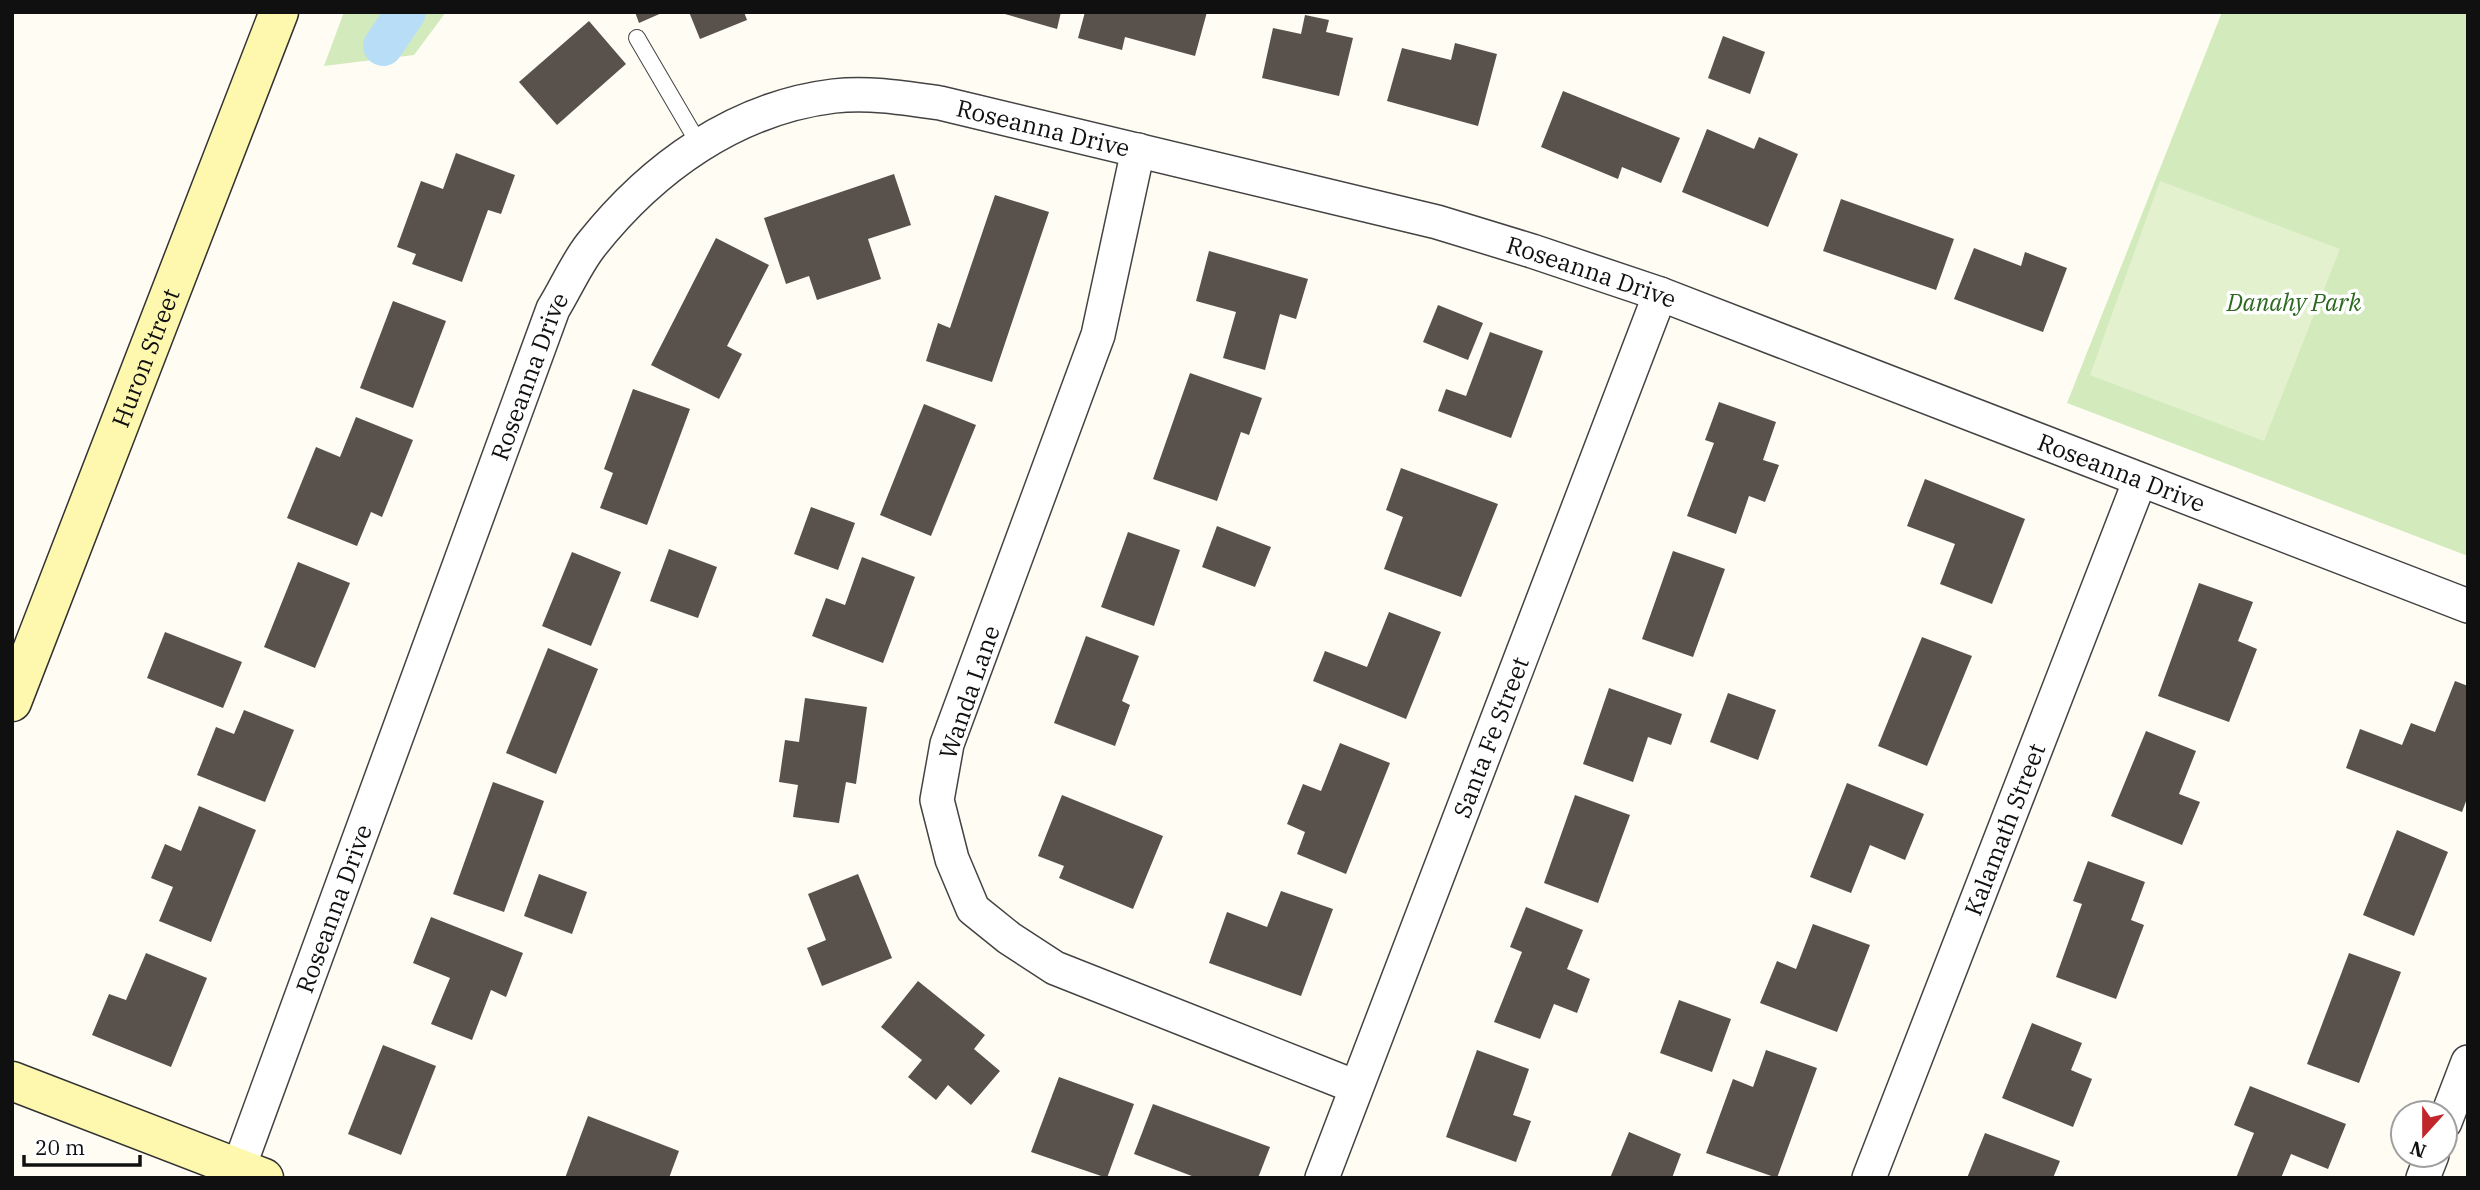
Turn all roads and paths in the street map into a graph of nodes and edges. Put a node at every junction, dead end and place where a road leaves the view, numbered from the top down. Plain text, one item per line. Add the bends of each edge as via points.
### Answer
1 (279, 12) edge
2 (637, 38) dead end
3 (699, 145) junction
4 (1138, 150) junction
5 (1660, 294) junction
6 (2140, 480) junction
7 (2468, 606) edge
8 (12, 702) edge
9 (2468, 1062) edge
10 (12, 1081) edge
11 (1356, 1087) junction
12 (2454, 1099) edge
13 (246, 1175) edge
14 (1322, 1178) edge
15 (1868, 1178) edge

1 - 8 main road, Huron Street
2 - 3 lane
3 - 4 street, Roseanna Drive via 776,110 834,96 881,95 940,103
3 - 13 street, Roseanna Drive via 642,190 590,247 553,309
4 - 5 street, Roseanna Drive via 1437,222
4 - 11 street, Wanda Lane via 1098,335 947,744 937,800 952,859 973,909 1009,938 1055,968
5 - 6 street, Roseanna Drive
5 - 11 street, Santa Fe Street
6 - 7 street, Roseanna Drive
6 - 15 street, Kalamath Street
9 - 12 street
10 - 13 main road
11 - 14 street, Santa Fe Street

